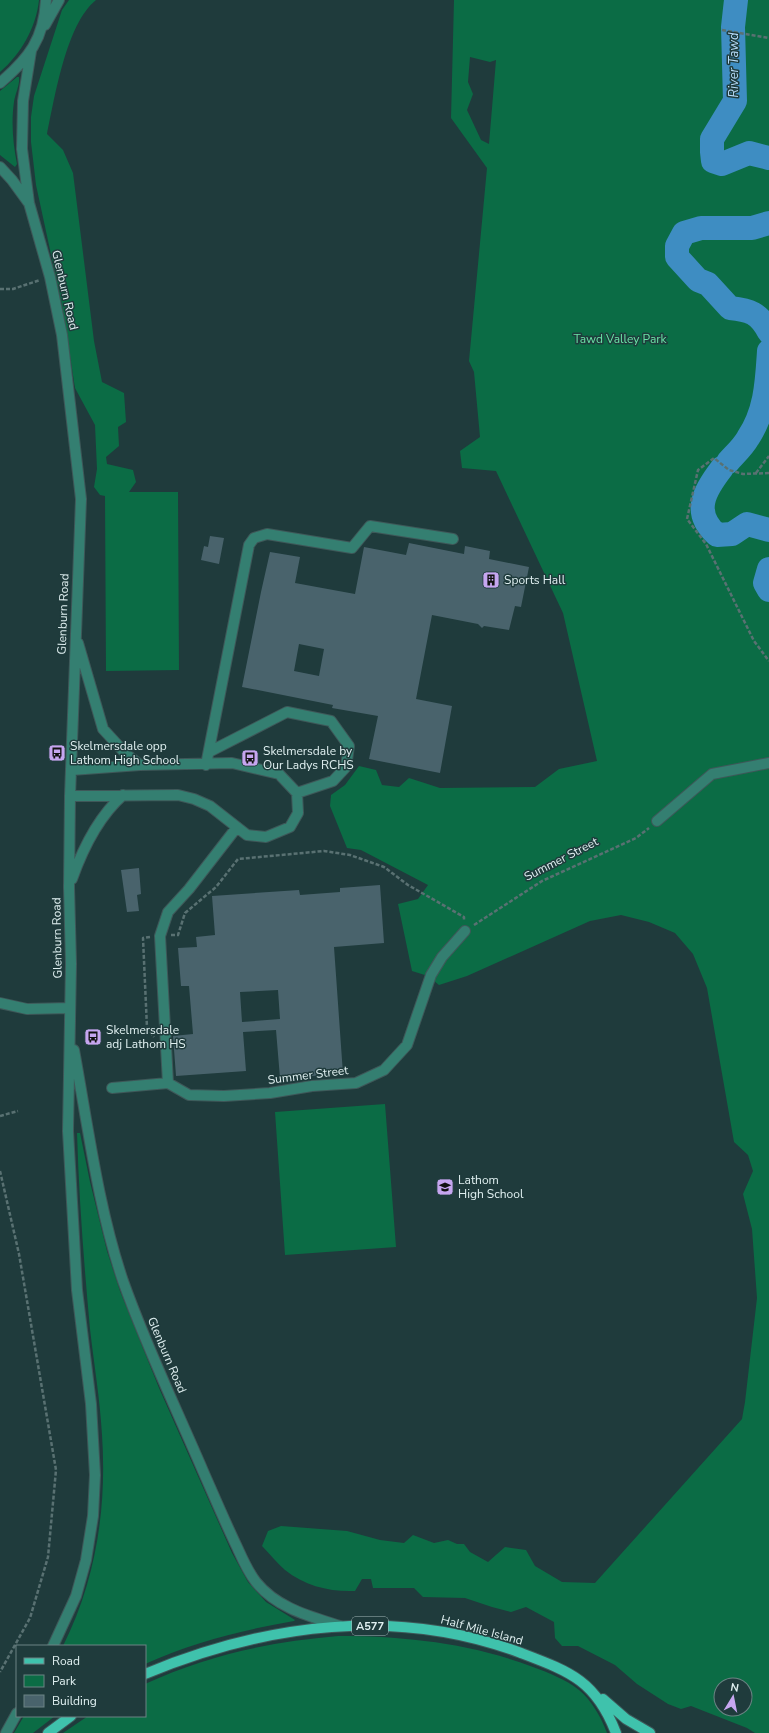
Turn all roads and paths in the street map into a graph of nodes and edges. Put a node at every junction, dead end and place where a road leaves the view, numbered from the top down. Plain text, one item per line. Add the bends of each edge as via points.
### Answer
1 (46, 0) edge
2 (59, 0) edge
3 (722, 30) dead end
4 (41, 32) junction
5 (769, 38) edge
6 (31, 51) junction
7 (0, 83) edge
8 (0, 167) edge
9 (29, 203) junction
10 (50, 277) junction
11 (0, 289) edge
12 (769, 456) edge
13 (756, 473) junction
14 (769, 473) edge
15 (453, 539) dead end
16 (75, 634) junction
17 (769, 661) edge
18 (209, 752) junction
19 (769, 762) edge
20 (140, 765) junction
21 (206, 765) junction
22 (71, 770) junction
23 (297, 793) junction
24 (123, 795) junction
25 (70, 796) junction
26 (657, 821) joint
27 (237, 827) junction
28 (69, 887) junction
29 (465, 931) junction
30 (160, 936) junction
31 (0, 1003) edge
32 (70, 1008) junction
33 (70, 1030) junction
34 (156, 1040) dead end
35 (168, 1083) junction
36 (112, 1088) dead end
37 (18, 1111) dead end
38 (0, 1116) edge
39 (0, 1171) edge
40 (341, 1627) junction
41 (53, 1645) edge
42 (0, 1672) edge
43 (146, 1674) edge
44 (590, 1689) junction
45 (16, 1715) edge
46 (70, 1717) edge
47 (6, 1733) edge
48 (48, 1733) edge
49 (616, 1733) edge
50 (650, 1733) edge

1 - 4 street
2 - 4 street
3 - 5 path
4 - 6 street
6 - 7 street
6 - 9 street, Glenburn Road via 26,75 22,124 22,149
8 - 9 street, Glenburn Road
9 - 10 street, Glenburn Road
10 - 11 path via 13,289
10 - 16 street, Glenburn Road via 62,335 81,499
12 - 13 path
13 - 14 path
13 - 17 path via 743,474 729,470 714,458 698,470 687,519 706,544 754,641
15 - 18 street via 370,526 352,548 267,534 254,538 249,545
16 - 20 street via 103,729
16 - 22 street, Glenburn Road
18 - 21 street
18 - 23 street via 287,712 331,721 349,746 346,767 333,781
19 - 26 street via 712,774
20 - 21 street
20 - 22 street
21 - 23 street via 232,763 279,774
22 - 25 street, Glenburn Road
23 - 27 street via 298,813 290,827 266,837 246,835
24 - 25 street
24 - 27 street via 178,795 194,798 210,806
24 - 28 street via 111,806 92,834
25 - 28 street, Glenburn Road
26 - 29 path, Summer Street via 636,838 542,881
27 - 30 street via 168,912
28 - 32 street, Glenburn Road
29 - 30 path via 464,917 408,885 384,867 350,855 324,851 238,859 216,887 185,914 178,935
29 - 35 street, Summer Street via 431,974 407,1045 384,1070 356,1083 224,1096 189,1095
30 - 34 path via 143,938 147,1028
30 - 35 street
31 - 32 street via 27,1010
32 - 33 street, Glenburn Road
33 - 40 street, Glenburn Road via 107,1224 123,1280 148,1344 231,1534 255,1581 267,1593 307,1616
33 - 41 street, Glenburn Road via 68,1131 71,1208 77,1290 91,1404 95,1475 93,1516 86,1560 76,1596
35 - 36 street
37 - 38 path
39 - 42 path via 19,1254 56,1470 48,1557 30,1618
40 - 43 main road, Half Mile Island / A577 via 282,1633 228,1644
40 - 44 main road, Half Mile Island / A577 via 386,1625 431,1629 471,1638 549,1664 574,1676
44 - 49 main road, Half Mile Island / A577 via 602,1704
44 - 50 main road, A577 via 626,1719
45 - 47 street
46 - 48 main road

